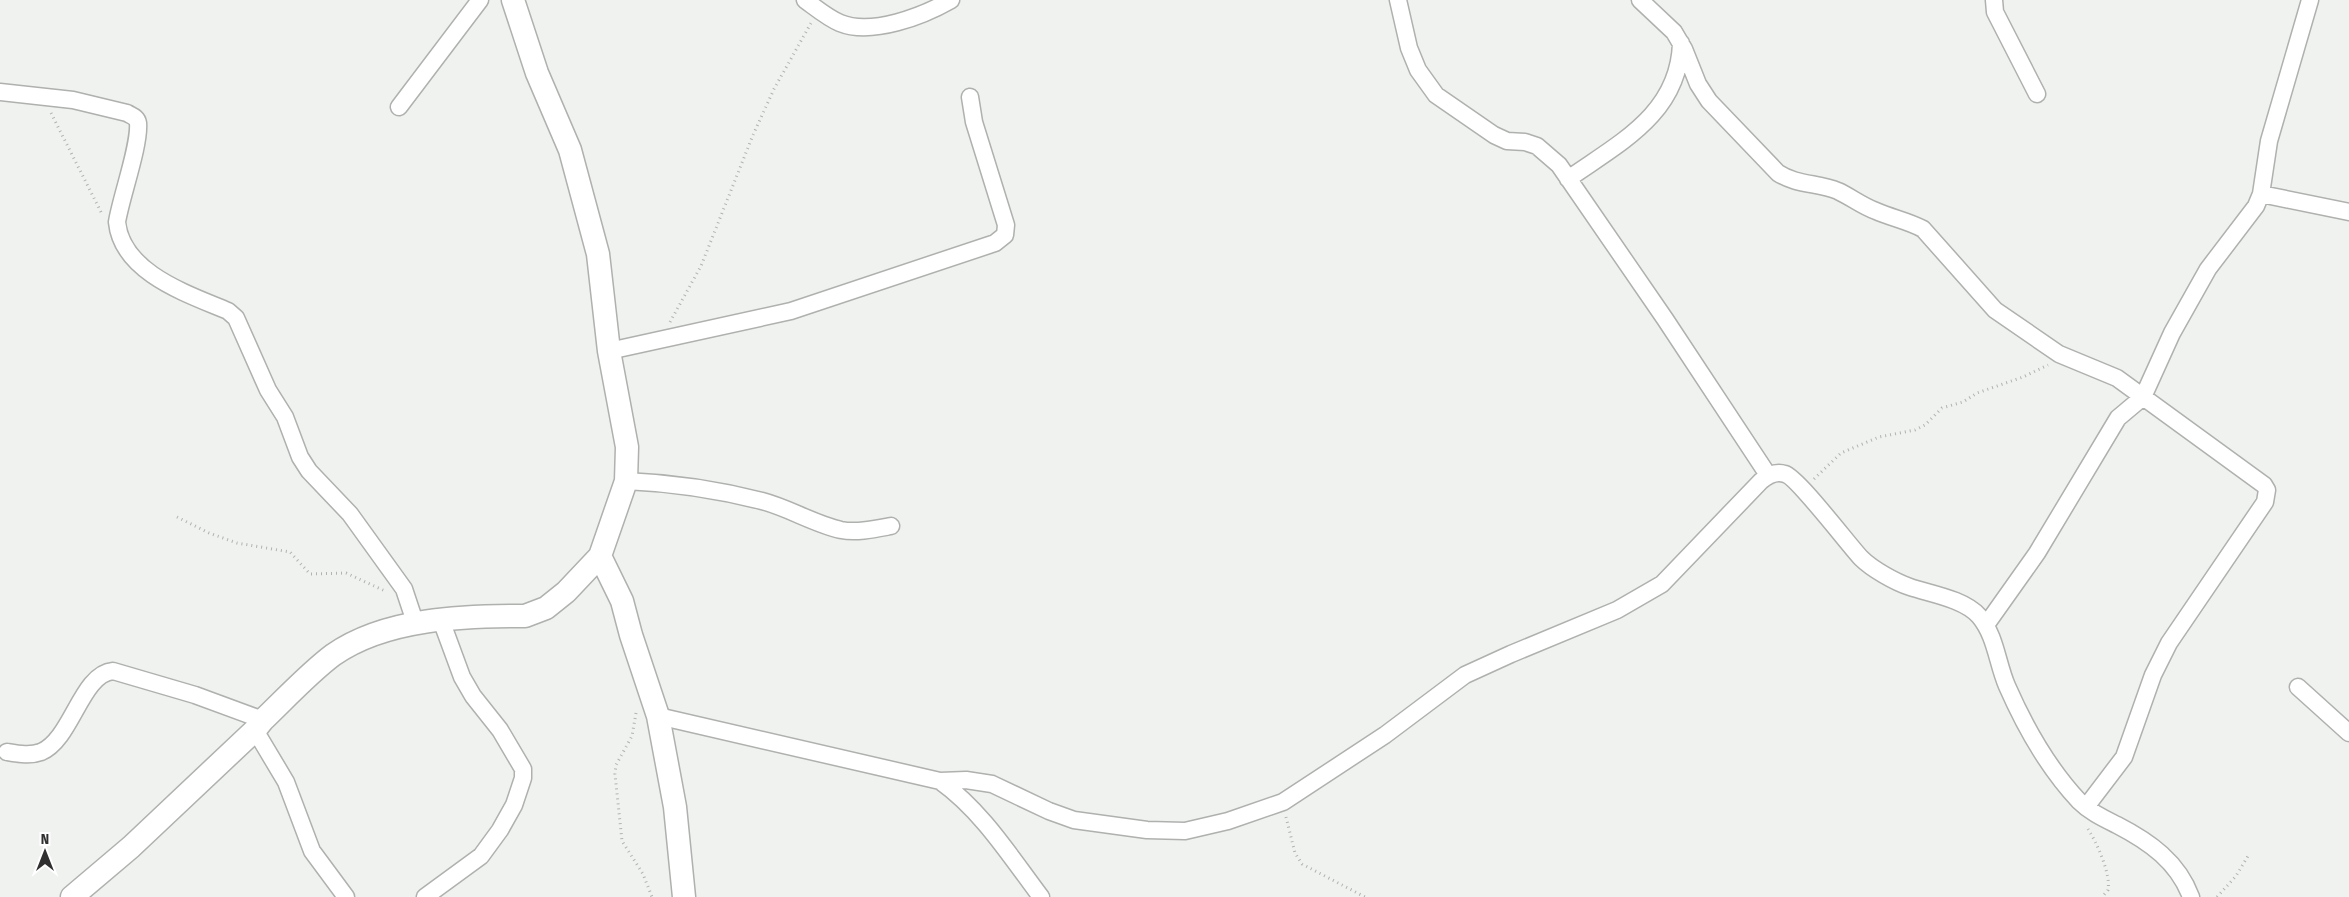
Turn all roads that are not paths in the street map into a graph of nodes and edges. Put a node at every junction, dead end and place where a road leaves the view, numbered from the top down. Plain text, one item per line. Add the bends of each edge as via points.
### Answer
1 (480, 0) edge
2 (513, 0) edge
3 (951, 0) edge
4 (1398, 0) edge
5 (1640, 0) edge
6 (1994, 0) edge
7 (2310, 0) edge
8 (811, 5) edge
9 (1681, 43) junction
10 (0, 92) edge
11 (2037, 94) dead end
12 (970, 98) dead end
13 (399, 107) dead end
14 (1568, 179) junction
15 (2262, 194) junction
16 (2349, 212) edge
17 (609, 351) junction
18 (2143, 397) junction
19 (1768, 475) junction
20 (626, 481) junction
21 (891, 526) dead end
22 (600, 556) junction
23 (413, 612) junction
24 (441, 620) junction
25 (1986, 625) junction
26 (2298, 687) dead end
27 (658, 716) junction
28 (259, 725) junction
29 (2349, 733) edge
30 (7, 752) dead end
31 (940, 781) junction
32 (2085, 815) junction
33 (72, 897) edge
34 (346, 897) edge
35 (425, 897) edge
36 (684, 897) edge
37 (1041, 897) edge
38 (2191, 897) edge

1 - 13 street
2 - 17 street via 536,73 570,150 598,254
3 - 8 street via 896,23 859,28 840,23
4 - 14 street via 1409,48 1418,70 1436,96 1500,139 1536,146 1559,165
5 - 9 street via 1666,23
6 - 11 street via 1995,12
7 - 15 street via 2269,141
9 - 14 street via 1674,81 1661,106 1640,129
9 - 18 street via 1698,84 1709,101 1778,173 1838,191 1877,212 1923,229 1995,310 2059,354 2117,378
10 - 23 street via 73,100 135,117 138,122 136,145 117,222 123,242 154,276 228,311 236,318 268,390 285,417 300,457 350,514 404,589
12 - 17 street via 974,122 1006,225 1005,235 995,243 791,311
14 - 19 street
15 - 16 street
15 - 18 street via 2250,216 2208,269 2172,333
17 - 20 street via 627,447
18 - 25 street via 2118,418 2037,554
18 - 32 street via 2264,485 2267,497 2169,642 2153,675 2124,757
19 - 25 street via 1785,474 1803,490 1863,560 1908,587 1958,603 1978,614
19 - 31 street via 1662,584 1617,610 1465,676 1385,735 1283,802 1228,821 1185,831 1147,830 1074,820 992,784
20 - 21 street via 696,486 727,492 776,505 842,530
20 - 22 street
22 - 24 street via 546,608 526,616
22 - 27 street via 622,600
23 - 24 street
23 - 28 street via 333,655
24 - 35 street via 462,677 500,730 523,769 524,778 514,805 481,856
25 - 32 street via 2006,684 2033,738
26 - 29 street
27 - 31 street
27 - 36 street via 675,807
28 - 30 street via 162,684 113,671 101,674 93,683 50,747 32,754
28 - 33 street via 131,847
28 - 34 street via 286,782 312,850
31 - 37 street via 974,809
32 - 38 street via 2134,834 2168,858 2180,873

